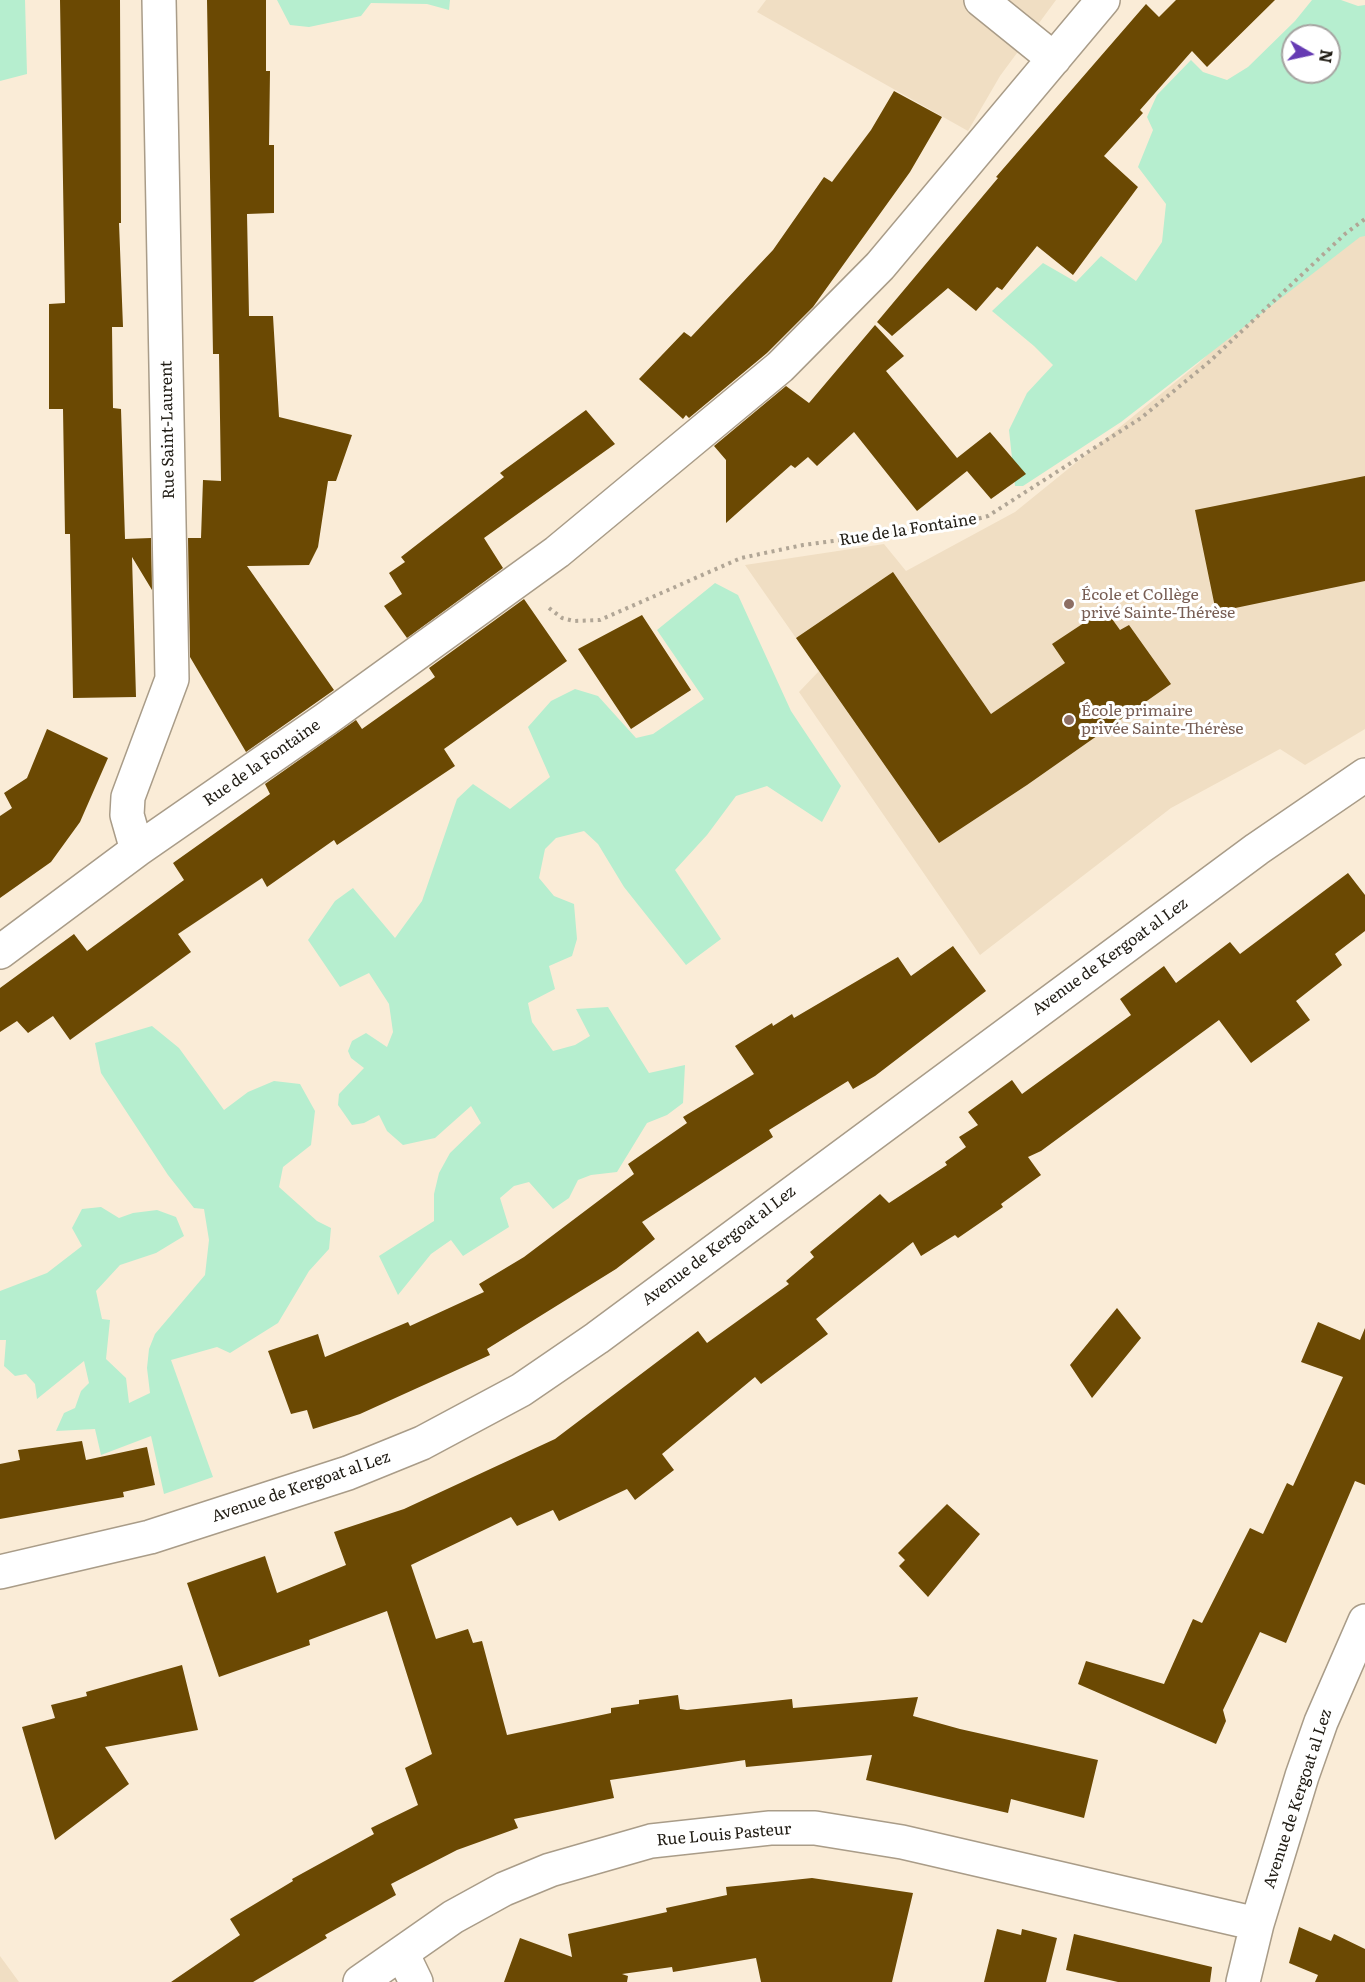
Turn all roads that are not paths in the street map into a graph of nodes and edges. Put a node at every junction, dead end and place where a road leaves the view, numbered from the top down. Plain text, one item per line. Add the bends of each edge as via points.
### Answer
1 (159, 0) edge
2 (1103, 0) edge
3 (984, 2) edge
4 (1054, 59) junction
5 (1365, 775) edge
6 (137, 850) junction
7 (0, 952) edge
8 (0, 1572) edge
9 (1365, 1621) edge
10 (1257, 1924) junction
11 (402, 1953) junction
12 (360, 1982) edge
13 (416, 1982) edge
14 (1243, 1982) edge

1 - 6 street, Rue Saint-Laurent via 172,679 128,797 127,816
2 - 4 street, Rue de la Fontaine
3 - 4 street
4 - 6 street, Rue de la Fontaine via 880,266 780,367 525,577
5 - 8 street, Avenue de Kergoat al Lez via 1247,856 597,1338 521,1390 422,1443 348,1473 150,1537
6 - 7 street, Rue de la Fontaine
9 - 10 street, Avenue de Kergoat al Lez via 1322,1722
10 - 11 street, Rue Louis Pasteur via 902,1842 815,1828 770,1828 651,1841 550,1870 504,1889
10 - 14 street, Avenue de Kergoat al Lez
11 - 12 street, Rue Louis Pasteur
11 - 13 street

